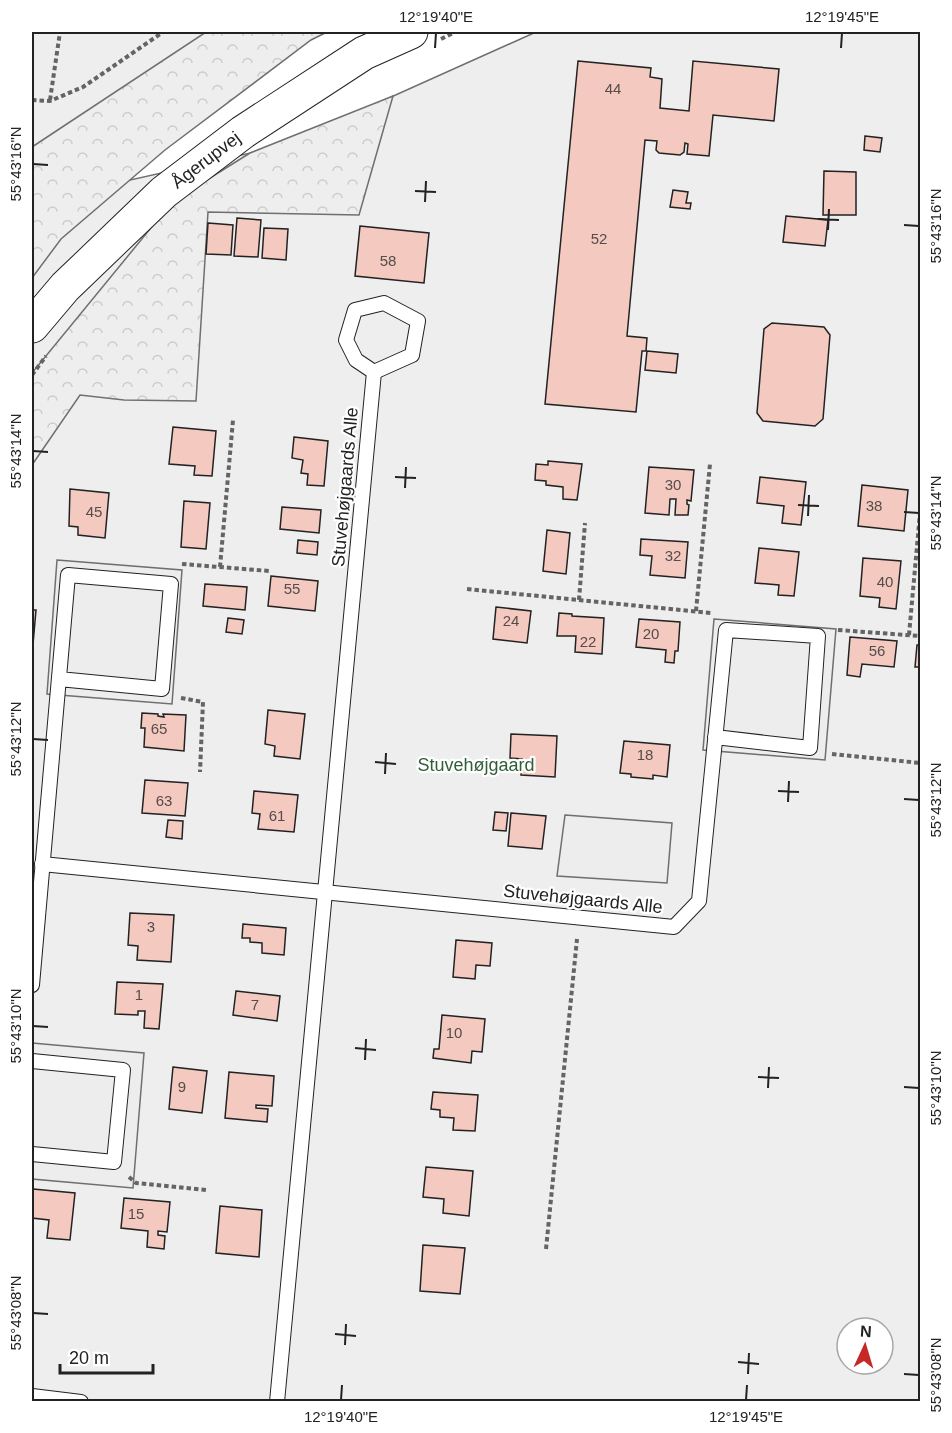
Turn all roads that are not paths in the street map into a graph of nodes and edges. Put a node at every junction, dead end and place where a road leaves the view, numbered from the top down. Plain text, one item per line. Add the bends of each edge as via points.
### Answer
1 (411, 32) edge
2 (32, 326) edge
3 (374, 372) junction
4 (59, 679) junction
5 (715, 737) junction
6 (42, 864) junction
7 (325, 891) junction
8 (32, 985) edge
9 (32, 1061) edge
10 (32, 1154) edge
11 (32, 1396) edge
12 (81, 1401) edge
13 (277, 1401) edge

1 - 2 street, Ågerupvej via 364,53 252,126 164,192 65,287
3 - 3 lane via 412,355 418,321 384,303 355,310 346,339 356,360
3 - 7 lane, Stuvehøjgaards Alle
4 - 4 lane via 162,689 171,584 68,575
4 - 6 lane
5 - 5 lane, Stuvehøjgaards Alle via 726,630 818,636 810,748
5 - 7 lane, Stuvehøjgaards Alle via 699,902 674,927
6 - 7 lane, Stuvehøjgaards Alle
6 - 8 lane
7 - 13 lane, Stuvehøjgaards Alle
9 - 10 lane via 123,1070 114,1162
11 - 12 lane

